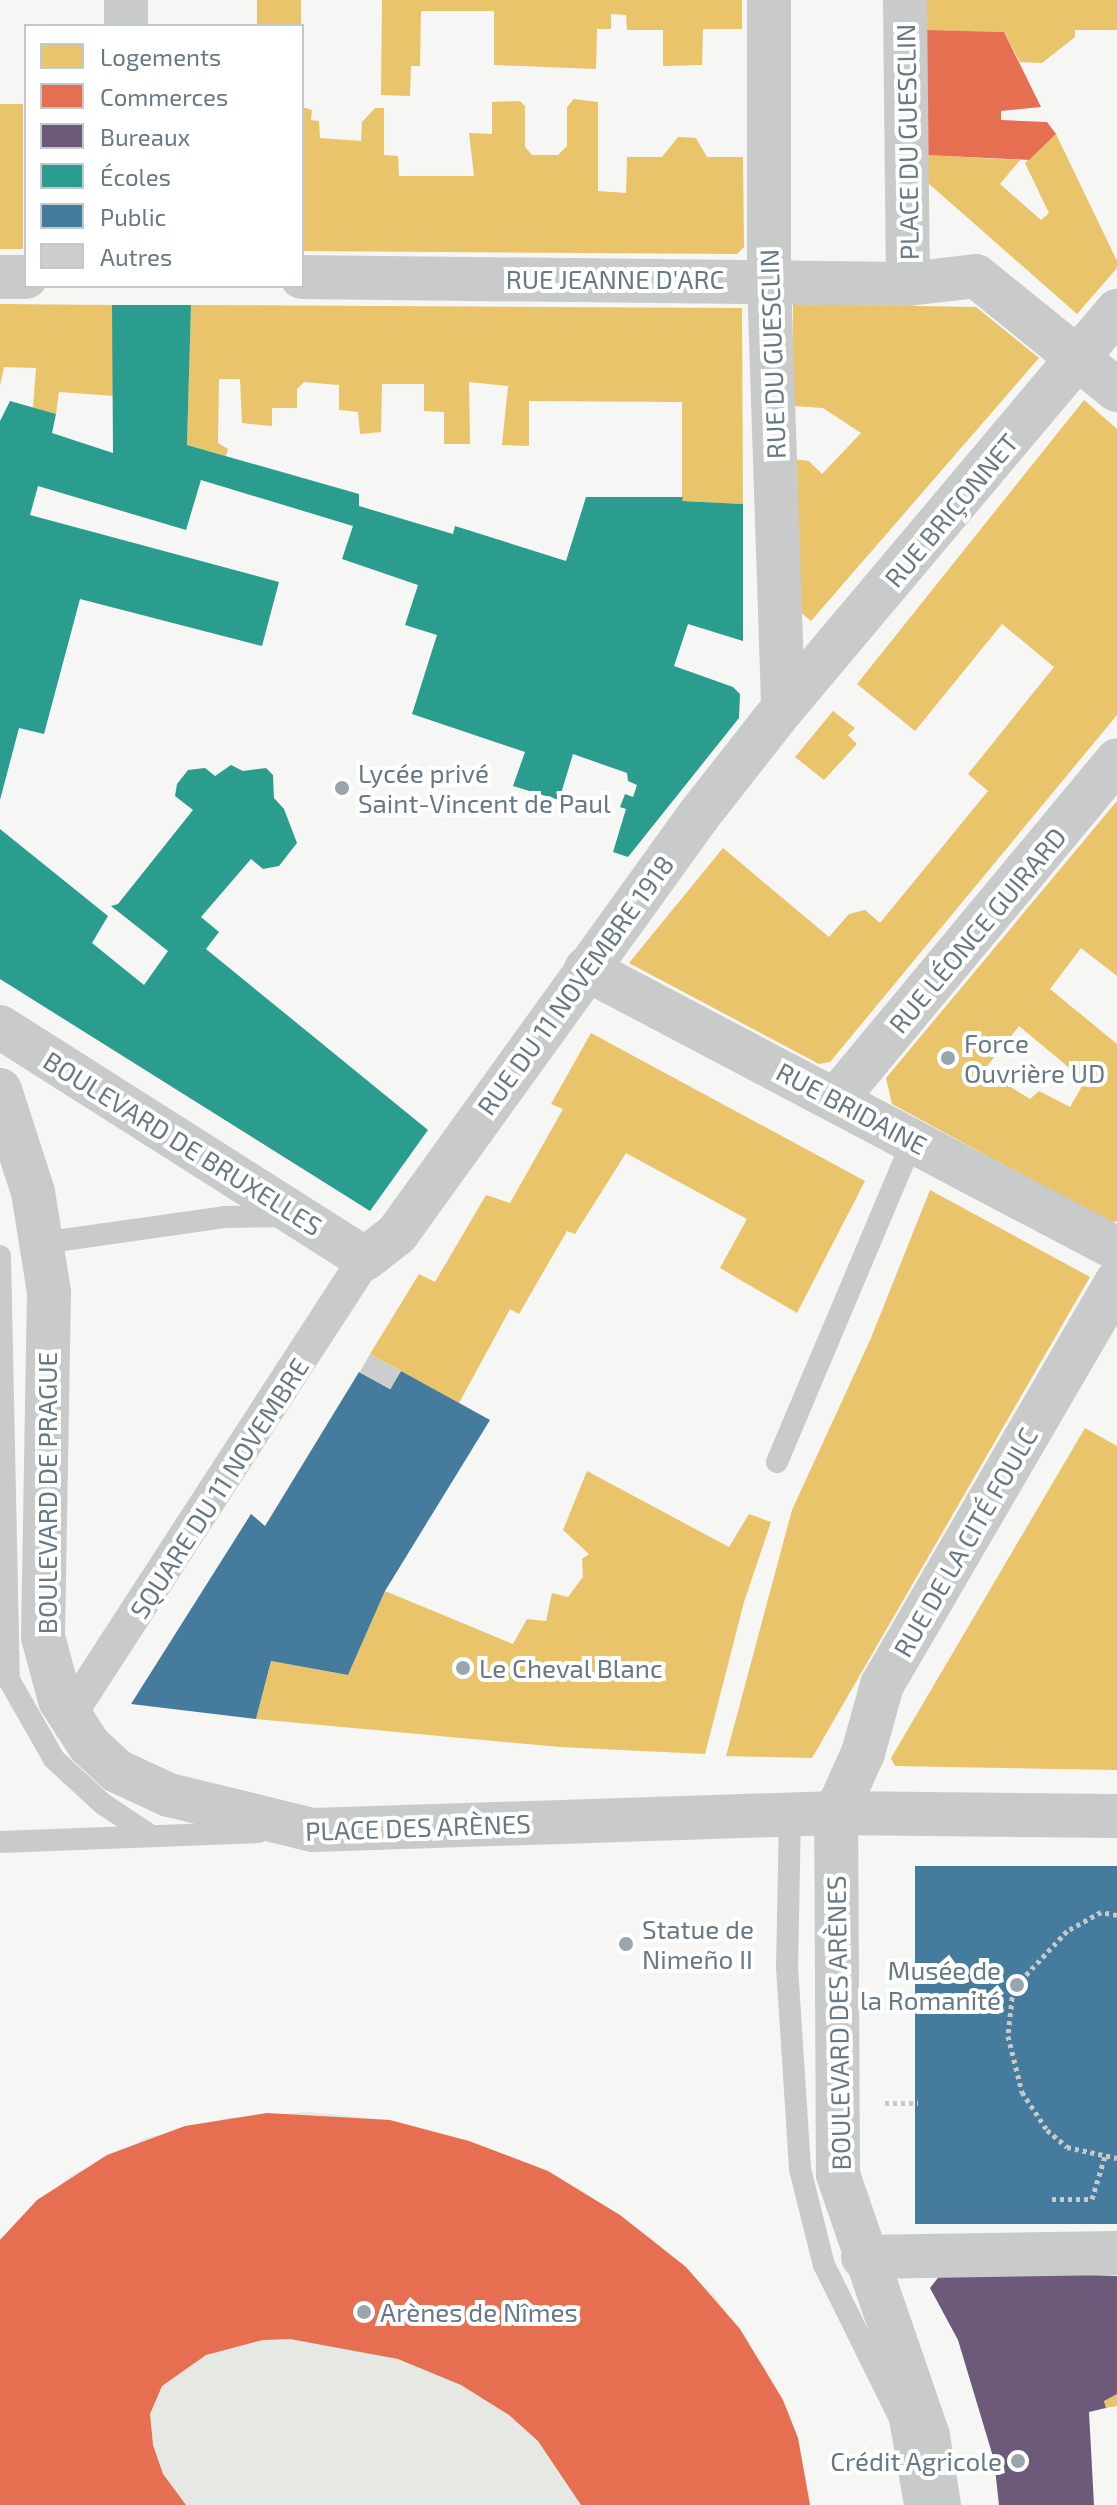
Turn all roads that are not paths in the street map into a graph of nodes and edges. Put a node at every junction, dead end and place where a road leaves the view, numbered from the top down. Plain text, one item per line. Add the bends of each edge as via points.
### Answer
1 (126, 0) edge
2 (769, 0) edge
3 (905, 0) edge
4 (126, 24) edge
5 (0, 277) edge
6 (24, 277) edge
7 (304, 277) edge
8 (769, 280) junction
9 (908, 284) junction
10 (1117, 311) edge
11 (1080, 358) junction
12 (1117, 390) edge
13 (783, 708) junction
14 (1117, 761) edge
15 (586, 969) junction
16 (0, 1027) edge
17 (0, 1090) edge
18 (836, 1099) junction
19 (913, 1140) junction
20 (299, 1216) junction
21 (56, 1241) dead end
22 (1117, 1249) edge
23 (0, 1256) edge
24 (365, 1259) junction
25 (1117, 1281) edge
26 (777, 1462) dead end
27 (9, 1680) junction
28 (0, 1703) edge
29 (70, 1714) junction
30 (836, 1813) junction
31 (790, 1814) junction
32 (1117, 1816) edge
33 (313, 1830) junction
34 (150, 1835) junction
35 (0, 1842) edge
36 (1117, 2253) edge
37 (863, 2257) junction
38 (915, 2505) edge
39 (939, 2505) edge

1 - 4 street
2 - 8 street, RUE DU GUESCLIN
3 - 9 street, PLACE DU GUESCLIN
5 - 6 street
7 - 8 street, RUE JEANNE D'ARC
8 - 9 street, RUE JEANNE D'ARC
8 - 13 street, RUE DU GUESCLIN
9 - 11 street, RUE JEANNE D'ARC via 976,276
10 - 11 street, RUE BRIÇONNET
11 - 12 street
11 - 13 street, RUE BRIÇONNET
13 - 15 street, RUE DU 11 NOVEMBRE 1918
14 - 18 street, RUE LÉONCE GUIRARD
15 - 18 street, RUE BRIDAINE
15 - 24 street, RUE DU 11 NOVEMBRE 1918 via 397,1234
16 - 20 street, BOULEVARD DE BRUXELLES
17 - 29 street, BOULEVARD DE PRAGUE via 33,1192 49,1292 43,1637 60,1700
18 - 19 street, RUE BRIDAINE
19 - 22 street, RUE BRIDAINE
19 - 26 lane
20 - 21 lane via 224,1217
20 - 24 street, BOULEVARD DE BRUXELLES
23 - 27 lane
24 - 29 street, SQUARE DU 11 NOVEMBRE
25 - 30 street, RUE DE LA CITÉ FOULC via 882,1685 863,1753
27 - 28 lane
27 - 34 lane via 23,1712 67,1772
29 - 33 street, BOULEVARD DE PRAGUE via 89,1745 130,1777 169,1795
30 - 31 street, PLACE DES ARÈNES
30 - 32 street, PLACE DES ARÈNES
30 - 37 street, BOULEVARD DES ARÈNES via 838,2174
31 - 33 street, PLACE DES ARÈNES
31 - 38 lane via 787,1967 800,2169 824,2265 900,2419
33 - 34 lane, PLACE DES ARÈNES
34 - 35 lane, PLACE DES ARÈNES
36 - 37 street
37 - 39 street, BOULEVARD DES ARÈNES via 928,2436

